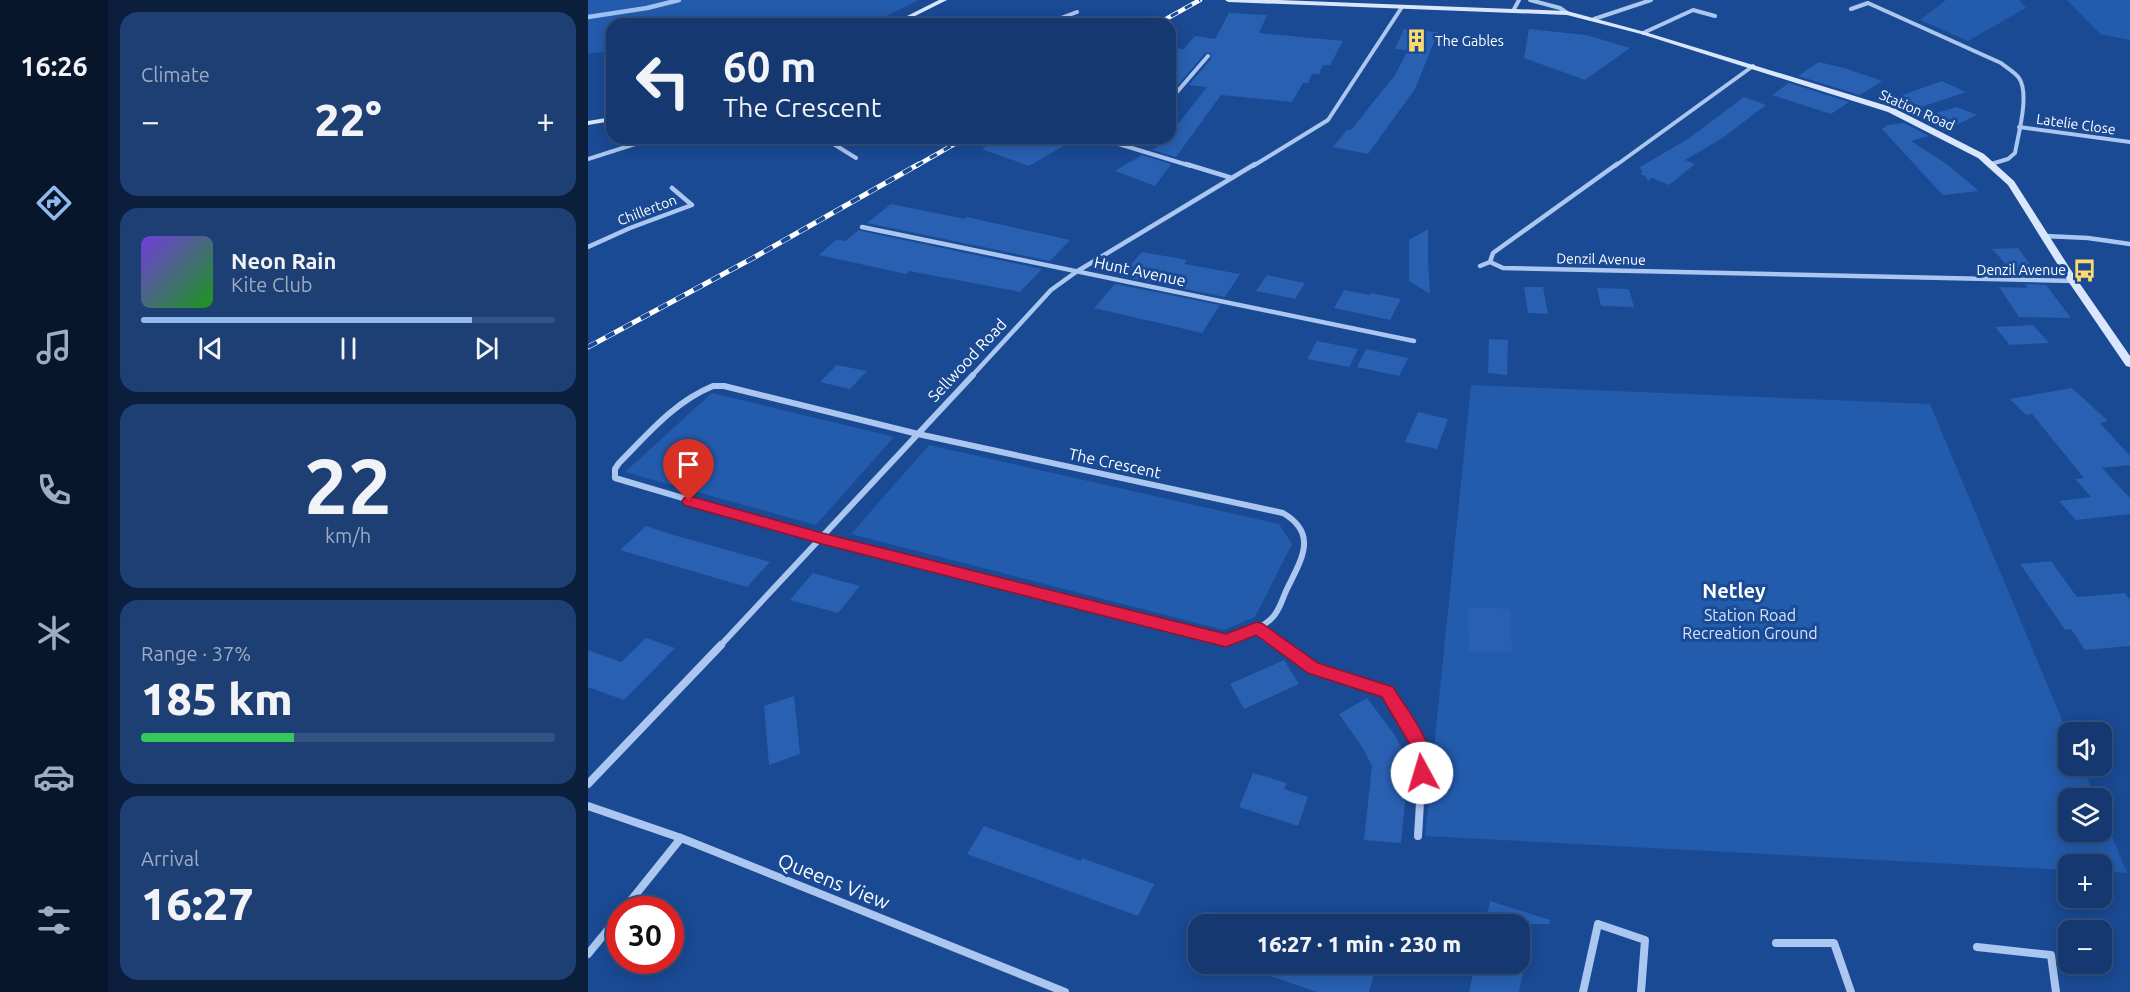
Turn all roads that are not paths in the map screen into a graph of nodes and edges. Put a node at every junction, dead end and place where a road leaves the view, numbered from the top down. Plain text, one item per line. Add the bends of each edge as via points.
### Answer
1 (944, 0) edge
2 (1229, 0) edge
3 (1519, 0) edge
4 (1530, 0) edge
5 (1651, 0) edge
6 (1867, 1) edge
7 (1402, 7) junction
8 (1851, 9) dead end
9 (1513, 11) junction
10 (1077, 12) dead end
11 (1567, 14) junction
12 (1714, 16) dead end
13 (905, 18) edge
14 (1061, 18) edge
15 (1594, 19) junction
16 (1643, 33) junction
17 (1208, 56) dead end
18 (1754, 66) junction
19 (1176, 93) edge
20 (606, 120) edge
21 (588, 123) edge
22 (2019, 127) junction
23 (2130, 142) edge
24 (635, 144) dead end
25 (834, 144) edge
26 (1117, 144) edge
27 (856, 158) dead end
28 (588, 159) edge
29 (1991, 164) junction
30 (1232, 178) junction
31 (672, 188) dead end
32 (862, 227) dead end
33 (2045, 236) junction
34 (2130, 244) edge
35 (588, 247) edge
36 (1490, 262) junction
37 (1480, 266) dead end
38 (1076, 272) junction
39 (2073, 281) junction
40 (1414, 341) dead end
41 (2130, 364) edge
42 (918, 434) junction
43 (822, 539) junction
44 (1257, 628) junction
45 (588, 784) edge
46 (588, 806) edge
47 (1418, 836) dead end
48 (681, 838) junction
49 (634, 896) edge
50 (606, 932) edge
51 (1776, 943) dead end
52 (1977, 947) dead end
53 (588, 954) edge
54 (1065, 992) edge
55 (1583, 992) edge
56 (1641, 992) edge
57 (1851, 992) edge
58 (2056, 992) edge

1 - 13 street
2 - 7 street, Station Road
3 - 9 street
4 - 11 street via 1560,8
5 - 15 street
6 - 8 street
6 - 22 street via 2001,63 2020,79 2023,89
7 - 9 street, Station Road
7 - 30 street, Sellwood Road via 1328,120
9 - 11 street, Station Road
10 - 14 street
11 - 15 street, Station Road
12 - 16 street via 1693,10
15 - 16 street, Station Road
16 - 18 street, Station Road
17 - 19 street
18 - 29 street, Station Road via 1891,110
18 - 36 street via 1493,253
20 - 21 street
22 - 23 street, Latelie Close
22 - 29 street via 2015,153
24 - 28 street
25 - 27 street
26 - 30 street
29 - 33 street, Station Road via 2011,183
30 - 38 street, Sellwood Road
31 - 35 street, Chillerton via 692,206
32 - 38 street, Hunt Avenue
33 - 34 street
33 - 39 street, Station Road
36 - 37 street
36 - 39 street, Denzil Avenue via 1516,269
38 - 40 street, Hunt Avenue
38 - 42 street, Sellwood Road via 1051,290
39 - 41 street, Station Road
42 - 43 street, Sellwood Road
42 - 43 street, The Crescent via 713,386 686,400 615,470 615,478 623,482
42 - 44 street, The Crescent via 1293,518 1303,535 1305,549 1274,616
43 - 44 street, The Crescent via 1226,640
43 - 45 street, Sellwood Road
44 - 47 street via 1313,668 1388,692 1423,752
46 - 48 street, Queens View
48 - 49 street
48 - 54 street, Queens View
50 - 53 street
51 - 57 street via 1834,943
52 - 58 street via 2051,955
55 - 56 street via 1598,924 1645,940

